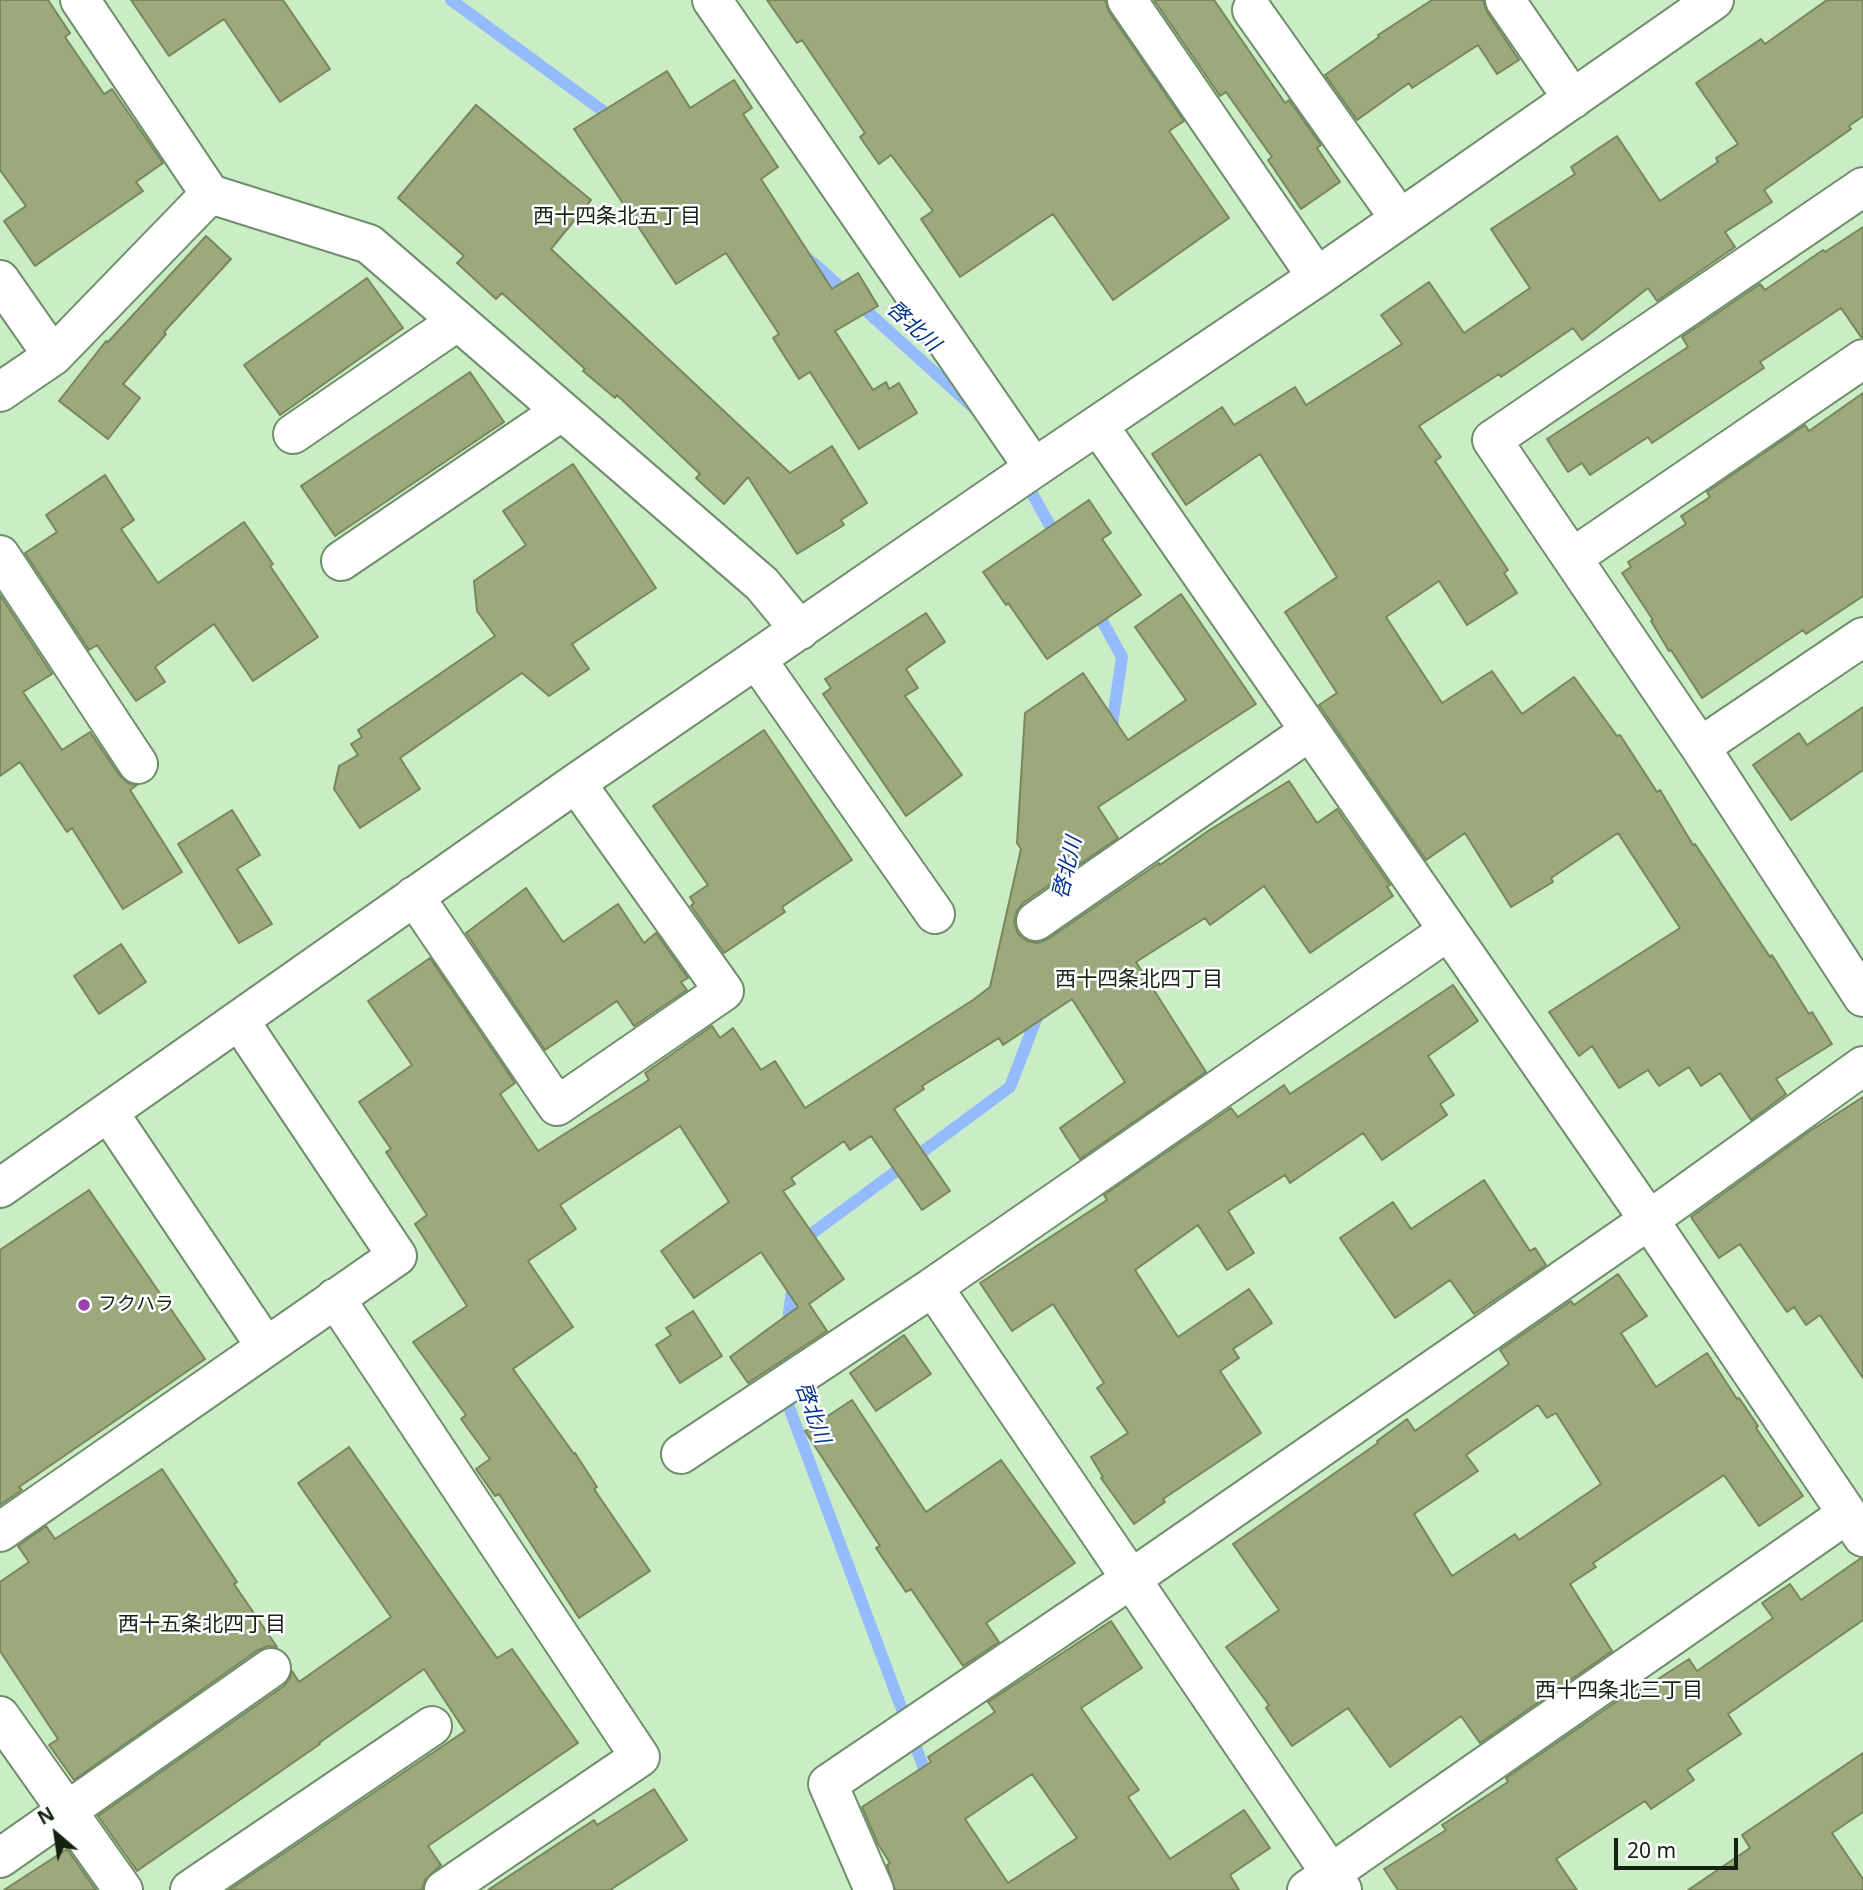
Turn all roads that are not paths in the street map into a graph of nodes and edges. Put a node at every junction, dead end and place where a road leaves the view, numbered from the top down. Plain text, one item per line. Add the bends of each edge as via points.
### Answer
1 (80, 0) edge
2 (712, 0) edge
3 (1128, 0) edge
4 (1506, 0) edge
5 (1696, 5) edge
6 (1252, 10) dead end
7 (1573, 99) junction
8 (1863, 187) edge
9 (210, 194) junction
10 (1400, 219) junction
11 (1317, 277) junction
12 (0, 280) edge
13 (458, 321) junction
14 (53, 356) junction
15 (1863, 359) edge
16 (0, 393) edge
17 (562, 411) junction
18 (1098, 425) junction
19 (293, 434) dead end
20 (1034, 468) junction
21 (0, 555) edge
22 (1572, 558) junction
23 (341, 561) dead end
24 (800, 630) junction
25 (1863, 637) edge
26 (757, 660) junction
27 (1310, 731) junction
28 (1700, 747) junction
29 (138, 764) dead end
30 (576, 783) junction
31 (414, 896) junction
32 (935, 914) dead end
33 (1036, 921) dead end
34 (1448, 931) junction
35 (1863, 998) edge
36 (239, 1020) junction
37 (1863, 1066) edge
38 (109, 1113) junction
39 (0, 1188) edge
40 (1649, 1220) junction
41 (933, 1287) junction
42 (335, 1298) junction
43 (266, 1347) junction
44 (681, 1454) dead end
45 (1855, 1525) edge
46 (0, 1532) edge
47 (1132, 1579) junction
48 (271, 1668) dead end
49 (0, 1716) edge
50 (432, 1726) dead end
51 (67, 1812) junction
52 (0, 1858) edge
53 (1327, 1885) edge
54 (122, 1890) edge
55 (190, 1890) edge
56 (444, 1890) edge
57 (874, 1890) edge

1 - 9 street
2 - 20 street
3 - 11 street
4 - 7 street
5 - 7 street
6 - 10 street
7 - 10 street
8 - 22 street via 1492,440
9 - 13 street via 369,244
9 - 14 street
10 - 11 street
11 - 18 street
12 - 14 street
13 - 17 street
13 - 19 street
14 - 16 street
15 - 22 street
17 - 23 street
17 - 24 street via 762,584
18 - 20 street
18 - 27 street
20 - 24 street
21 - 29 street
22 - 28 street
24 - 26 street
25 - 28 street
26 - 30 street
26 - 32 street
27 - 33 street
27 - 34 street
28 - 35 street
30 - 31 street
30 - 31 street via 724,991 557,1106
31 - 36 street
34 - 40 street
34 - 41 street
36 - 38 street
36 - 42 street via 397,1256
37 - 40 street
38 - 39 street
38 - 43 street
40 - 45 street
40 - 47 street
41 - 44 street
41 - 47 street
42 - 43 street
42 - 56 street via 640,1757
43 - 46 street
45 - 53 street
47 - 53 street
47 - 57 street via 828,1784
48 - 51 street
49 - 51 street
50 - 55 street
51 - 52 street
51 - 54 street

